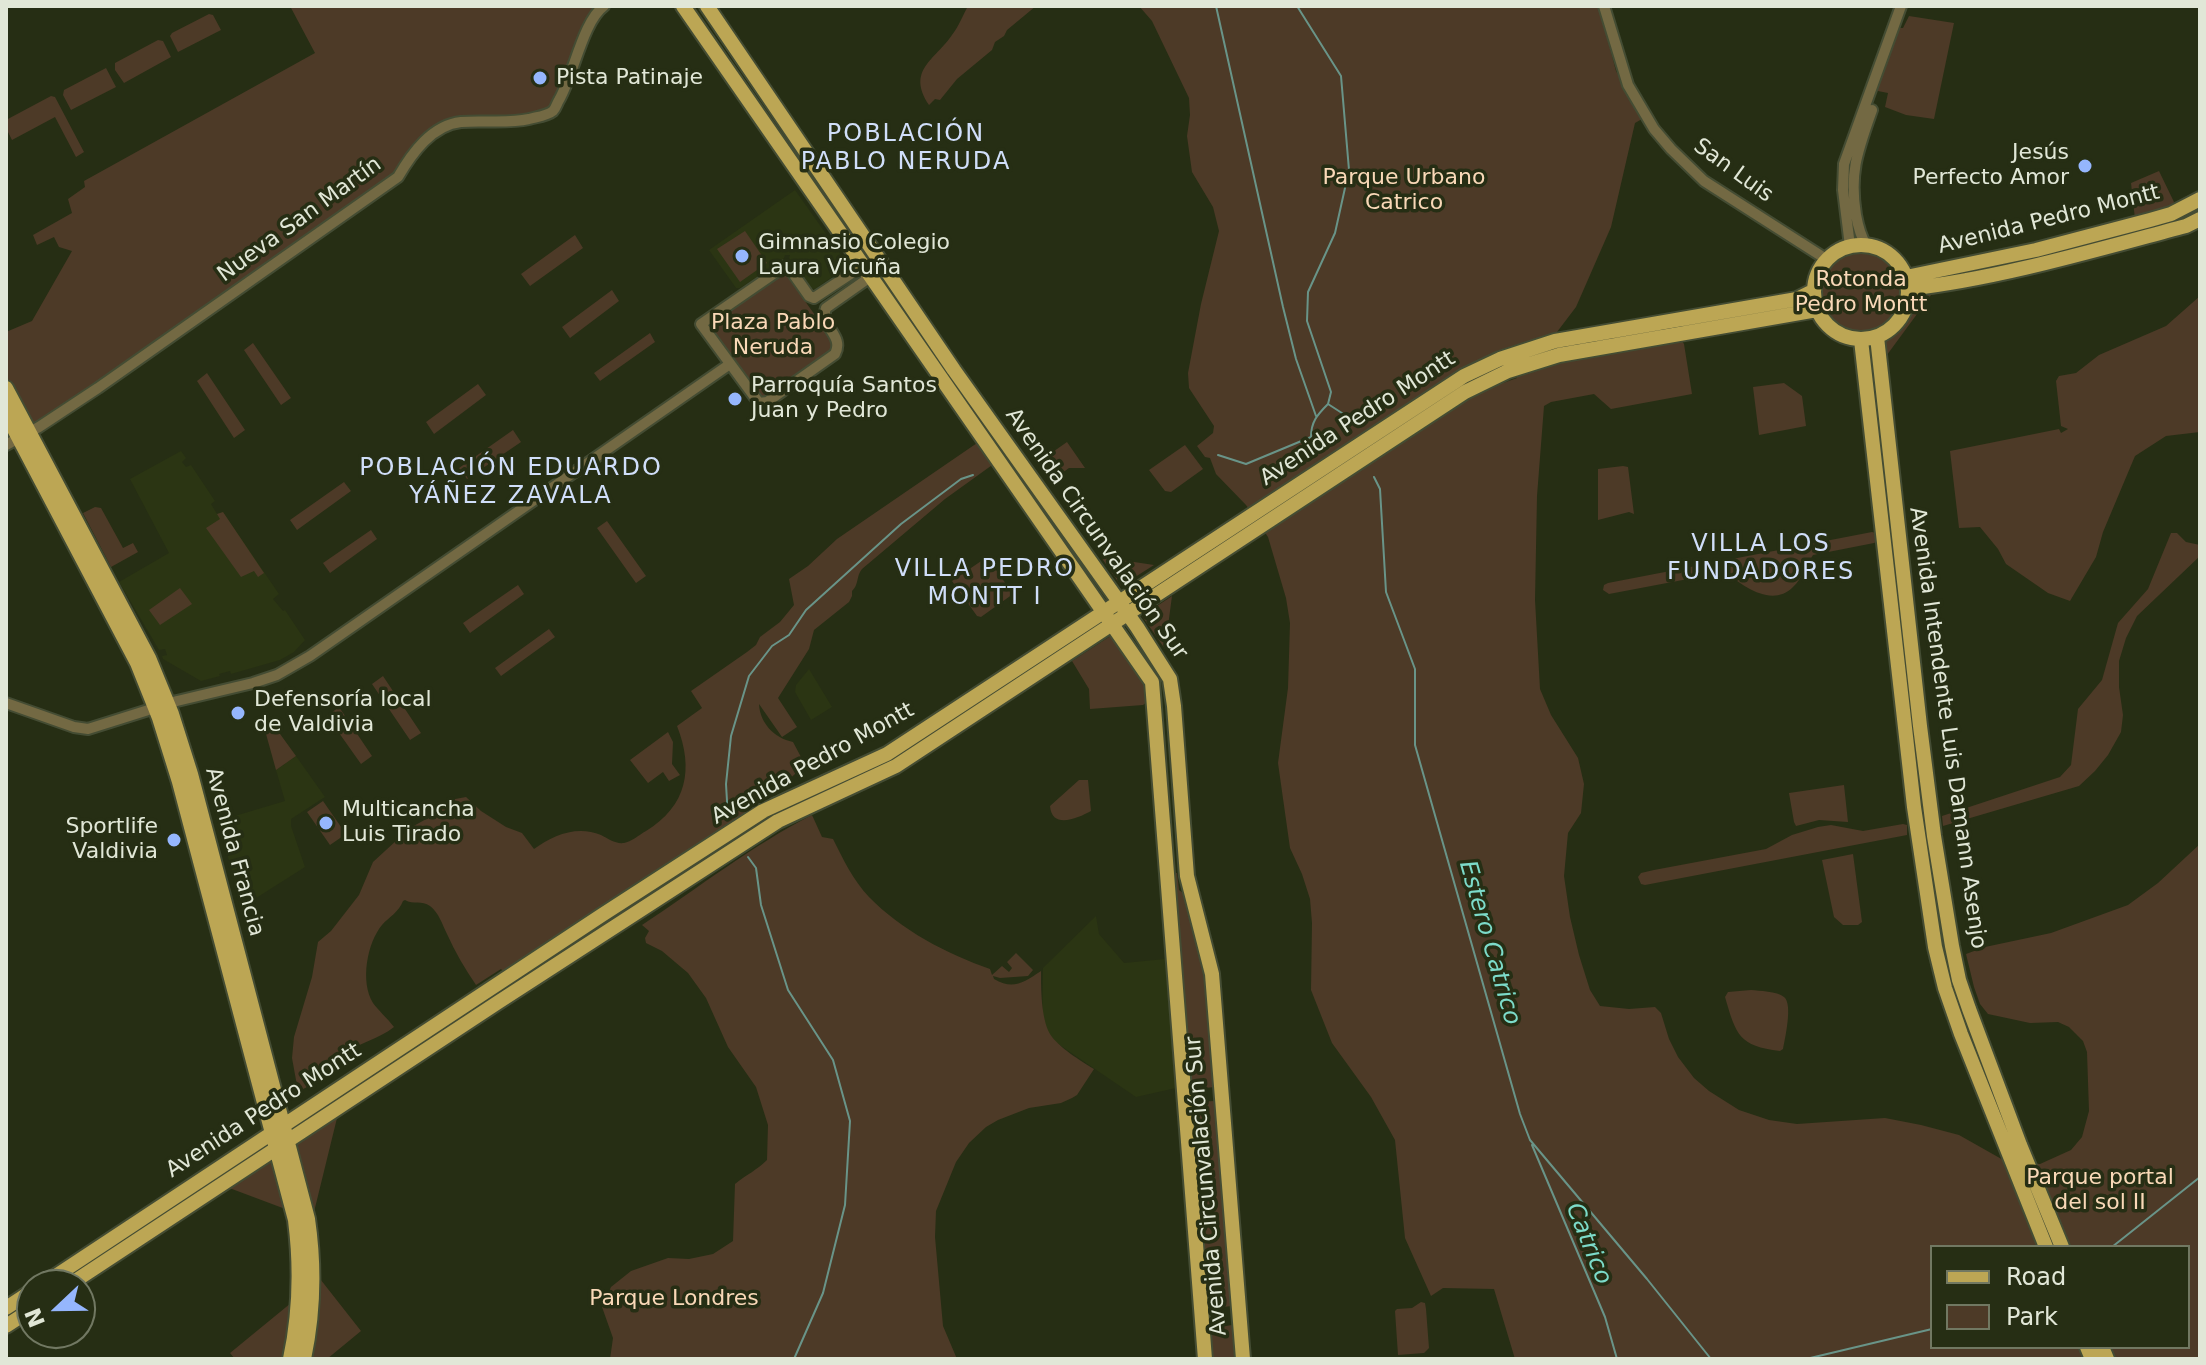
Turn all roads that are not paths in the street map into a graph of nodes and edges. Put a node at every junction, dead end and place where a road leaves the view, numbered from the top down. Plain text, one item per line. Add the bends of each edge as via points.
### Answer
1 (604, 6) edge
2 (683, 6) edge
3 (707, 6) edge
4 (1604, 6) edge
5 (1901, 6) edge
6 (1907, 6) edge
7 (1893, 29) junction
8 (1867, 109) junction
9 (2200, 199) edge
10 (2200, 219) edge
11 (1866, 245) junction
12 (1850, 246) junction
13 (1826, 259) junction
14 (1907, 283) junction
15 (1813, 291) junction
16 (1817, 310) junction
17 (1869, 339) junction
18 (730, 364) junction
19 (6, 388) edge
20 (6, 414) edge
21 (18, 438) edge
22 (1123, 607) junction
23 (1107, 618) junction
24 (6, 703) edge
25 (162, 706) junction
26 (278, 1129) junction
27 (282, 1145) junction
28 (2045, 1245) edge
29 (2061, 1245) edge
30 (66, 1269) edge
31 (93, 1269) edge
32 (290, 1359) edge
33 (304, 1359) edge
34 (1205, 1359) edge
35 (1243, 1359) edge

1 - 21 street, Nueva San Martín via 587,27 552,111 514,122 446,125 410,156 398,177 98,388
2 - 23 main road, Avenida Circunvalación Sur
3 - 22 main road, Avenida Circunvalación Sur via 954,370
4 - 13 street, San Luis via 1628,85 1671,149 1704,181
5 - 7 street
6 - 7 street
7 - 8 street
8 - 11 street via 1853,182
8 - 12 street via 1843,172
9 - 14 main road, Avenida Pedro Montt via 2171,214
10 - 14 main road, Avenida Pedro Montt via 1978,278
11 - 12 main road
11 - 14 main road via 1890,255
12 - 13 main road
13 - 15 main road
14 - 17 main road via 1907,302 1897,324
15 - 16 main road
15 - 22 main road, Avenida Pedro Montt via 1797,299 1555,341 1491,363 1446,386
16 - 17 main road via 1833,331
16 - 22 main road, Avenida Pedro Montt via 1559,355 1494,377
17 - 28 main road, Avenida Intendente Luis Damann Asenjo via 1914,807 1929,910 1945,988
17 - 29 main road, Avenida Intendente Luis Damann Asenjo via 1934,836 1959,980
18 - 18 street via 701,324 784,267 814,298 858,269 866,273 864,282 826,308 825,320 839,347 835,354 767,402 759,403
18 - 25 street via 277,675
19 - 21 main road, Avenida Francia
20 - 21 main road, Avenida Francia
21 - 25 main road, Avenida Francia via 75,532
22 - 23 main road, Avenida Pedro Montt
22 - 35 main road, Avenida Circunvalación Sur via 1170,679 1187,876 1212,974
23 - 26 main road, Avenida Pedro Montt via 887,754 763,811
23 - 27 main road, Avenida Pedro Montt via 896,766 778,821
23 - 34 main road, Avenida Circunvalación Sur via 1152,682
24 - 25 street via 81,729
25 - 26 main road, Avenida Francia
26 - 27 main road, Avenida Francia
26 - 30 main road, Avenida Pedro Montt
27 - 31 main road, Avenida Pedro Montt
27 - 32 main road, Avenida Francia via 299,1253 299,1302
27 - 33 main road, Avenida Francia via 308,1219 313,1254 312,1314

